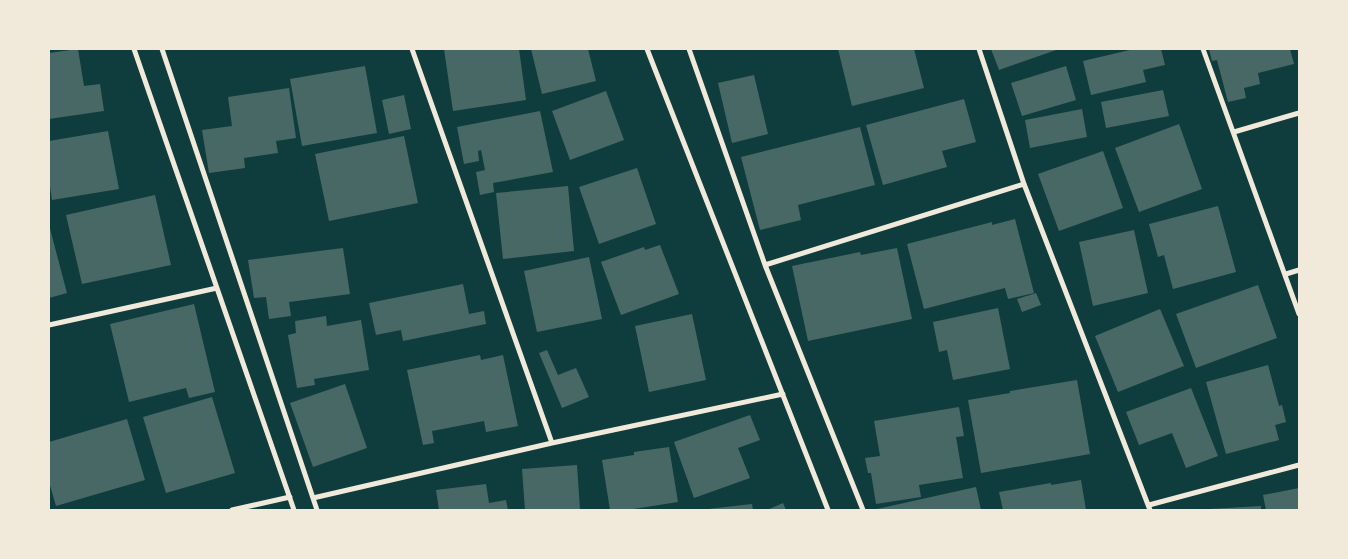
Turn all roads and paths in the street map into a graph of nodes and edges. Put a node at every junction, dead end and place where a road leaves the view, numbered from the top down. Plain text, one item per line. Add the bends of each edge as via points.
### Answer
1 (134, 49) edge
2 (162, 49) edge
3 (412, 49) edge
4 (647, 49) edge
5 (689, 49) edge
6 (979, 49) edge
7 (1203, 49) edge
8 (1299, 113) edge
9 (1234, 132) junction
10 (1024, 184) junction
11 (765, 266) junction
12 (1299, 270) edge
13 (1286, 274) junction
14 (217, 288) junction
15 (1299, 314) edge
16 (49, 325) edge
17 (783, 394) junction
18 (552, 443) junction
19 (1299, 465) edge
20 (290, 497) junction
21 (313, 498) junction
22 (1150, 508) edge
23 (232, 510) edge
24 (294, 510) edge
25 (317, 510) edge
26 (828, 510) edge
27 (863, 510) edge

1 - 14 street
2 - 21 street
3 - 18 street
4 - 17 street
5 - 11 street
6 - 10 street
7 - 9 street
8 - 9 street
9 - 13 street
10 - 11 street
10 - 22 street
11 - 27 street
12 - 13 street
13 - 15 street
14 - 16 street
14 - 20 street
17 - 18 street
17 - 26 street
18 - 21 street
19 - 22 street
20 - 23 street
20 - 24 street
21 - 25 street

